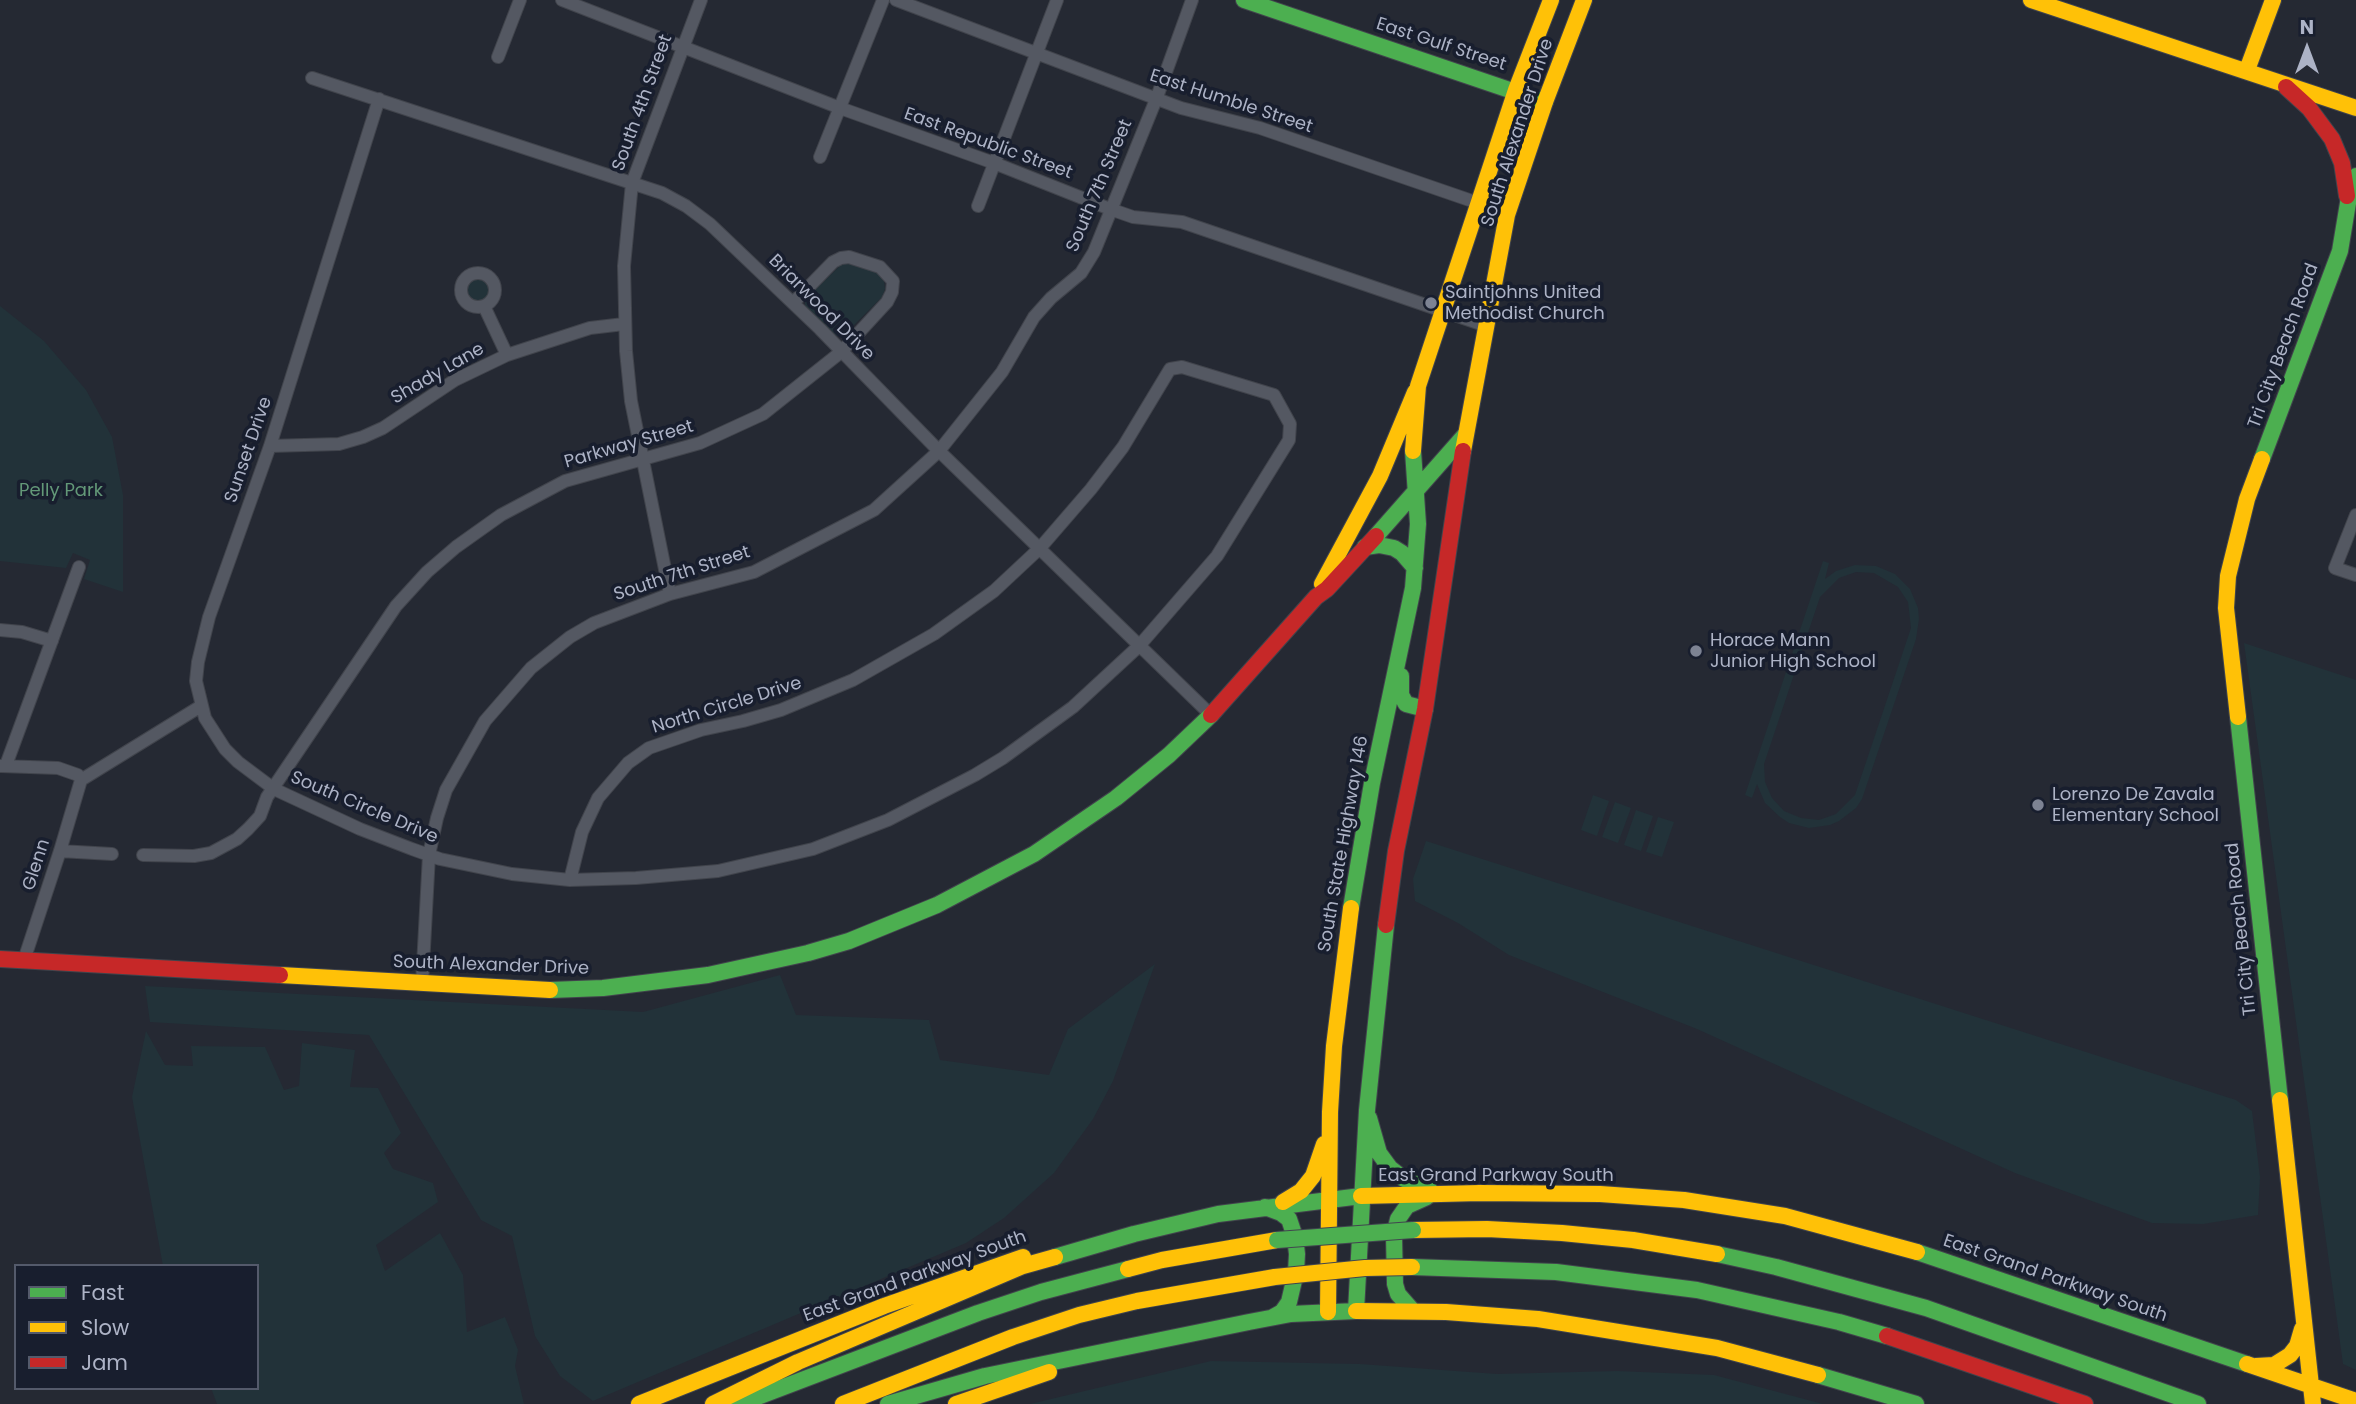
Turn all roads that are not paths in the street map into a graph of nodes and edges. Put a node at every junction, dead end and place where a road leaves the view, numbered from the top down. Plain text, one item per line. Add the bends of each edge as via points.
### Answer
1 (520, 0) edge
2 (562, 0) edge
3 (701, 0) edge
4 (883, 0) edge
5 (896, 0) edge
6 (1057, 0) edge
7 (1192, 0) edge
8 (1244, 0) edge
9 (1550, 0) edge
10 (1584, 0) edge
11 (2031, 0) edge
12 (2273, 0) edge
13 (682, 47) junction
14 (1037, 53) junction
15 (498, 57) dead end
16 (2246, 70) junction
17 (312, 78) dead end
18 (2281, 82) junction
19 (1516, 90) junction
20 (1157, 97) junction
21 (379, 99) junction
22 (1545, 102) junction
23 (840, 108) junction
24 (2356, 108) edge
25 (820, 157) dead end
26 (994, 163) junction
27 (2356, 176) edge
28 (632, 183) junction
29 (1478, 203) junction
30 (2348, 203) junction
31 (978, 206) dead end
32 (1110, 209) junction
33 (793, 303) junction
34 (484, 306) dead end
35 (1444, 312) junction
36 (624, 324) junction
37 (1487, 327) junction
38 (841, 352) junction
39 (507, 355) junction
40 (1213, 377) joint
41 (1418, 386) junction
42 (1465, 435) junction
43 (270, 446) junction
44 (939, 451) junction
45 (642, 458) junction
46 (1416, 493) junction
47 (2356, 515) edge
48 (1365, 547) junction
49 (1040, 548) junction
50 (79, 567) dead end
51 (1415, 568) junction
52 (2356, 575) edge
53 (670, 594) junction
54 (1316, 597) junction
55 (0, 630) edge
56 (52, 641) junction
57 (1139, 646) junction
58 (1401, 650) junction
59 (201, 706) junction
60 (1425, 709) junction
61 (1211, 715) junction
62 (3, 766) edge
63 (81, 780) junction
64 (274, 789) junction
65 (60, 851) junction
66 (112, 853) dead end
67 (143, 855) dead end
68 (429, 855) junction
69 (570, 880) junction
70 (0, 959) edge
71 (24, 960) junction
72 (422, 984) junction
73 (1367, 1110) junction
74 (1330, 1112) junction
75 (1440, 1194) junction
76 (1361, 1196) junction
77 (1329, 1198) junction
78 (1271, 1205) junction
79 (1217, 1214) junction
80 (1412, 1310) junction
81 (1356, 1311) junction
82 (1328, 1312) junction
83 (1273, 1317) junction
84 (2304, 1318) junction
85 (1249, 1322) junction
86 (2248, 1364) junction
87 (2311, 1386) junction
88 (2356, 1401) edge
89 (639, 1404) edge
90 (713, 1404) edge
91 (738, 1404) edge
92 (843, 1404) edge
93 (888, 1404) edge
94 (956, 1404) edge
95 (1916, 1404) edge
96 (2085, 1404) edge
97 (2198, 1404) edge
98 (2313, 1404) edge

1 - 15 street
2 - 13 street, East Republic Street
3 - 13 street, South 4th Street
4 - 23 street
5 - 14 street, East Humble Street
6 - 14 street
7 - 20 street, South 7th Street
8 - 19 main road, East Gulf Street
9 - 19 main road, South Alexander Drive
10 - 22 main road, South Alexander Drive
11 - 16 main road
12 - 16 main road
13 - 23 street, East Republic Street
13 - 28 street, South 4th Street
14 - 20 street, East Humble Street
14 - 26 street
16 - 18 main road
17 - 21 street, Briarwood Drive
18 - 24 main road
18 - 30 main road via 2309,108 2332,139 2342,163
19 - 22 main road, East Gulf Street
19 - 29 main road, South Alexander Drive
20 - 29 street, East Humble Street
20 - 32 street, South 7th Street
21 - 28 street, Briarwood Drive
21 - 43 street, Sunset Drive
22 - 37 main road, South Alexander Drive via 1507,215
23 - 25 street
23 - 26 street, East Republic Street
26 - 31 street
26 - 32 street, East Republic Street
27 - 30 main road, Tri City Beach Road
28 - 33 street, Briarwood Drive via 662,193 710,224
28 - 36 street, South 4th Street
29 - 35 main road, South Alexander Drive
30 - 84 main road, Tri City Beach Road via 2340,251 2248,499 2228,576 2226,608
32 - 35 street, East Republic Street via 1133,217 1182,222
32 - 44 street, South 7th Street via 1081,273 1034,317 1002,372
33 - 38 street, Briarwood Drive
33 - 38 street, Parkway Street via 841,258 880,267 887,273 892,292 887,302
34 - 39 street
35 - 37 street, East Republic Street
35 - 41 main road, South Alexander Drive
36 - 39 street, Shady Lane via 590,328
36 - 45 street, South 4th Street
37 - 42 main road, South Alexander Drive
38 - 44 street, Briarwood Drive
38 - 45 street, Parkway Street via 763,414 700,443
39 - 43 street, Shady Lane via 455,380 363,437 339,444
40 - 49 street, North Circle Drive via 1170,369 1123,447
40 - 57 street, South Circle Drive via 1274,395 1290,424 1289,440 1217,556
41 - 46 main road, South State Highway 146 via 1412,461
41 - 54 main road, South Alexander Drive via 1380,476
42 - 46 main road, South Alexander Drive
42 - 60 main road
43 - 59 street, Sunset Drive via 209,617 196,681
44 - 49 street, Briarwood Drive
44 - 53 street, South 7th Street via 874,510 754,572
45 - 53 street, South 4th Street
45 - 64 street, Parkway Street via 565,481 511,509 428,572 396,606
46 - 48 main road, South Alexander Drive
46 - 51 main road, South State Highway 146
47 - 52 street via 2335,568
48 - 51 main road via 1394,548
48 - 54 main road, South Alexander Drive
49 - 57 street, Briarwood Drive
49 - 69 street, North Circle Drive via 994,591 934,635 853,680 781,710 649,748 628,763 598,798 582,832
50 - 56 street
51 - 58 main road, South State Highway 146
53 - 68 street, South 7th Street via 582,630 531,668 506,695 485,721 446,790
54 - 61 main road, South Alexander Drive
55 - 56 street
56 - 62 street
57 - 61 street, Briarwood Drive
57 - 69 street, South Circle Drive via 1073,706 1003,758 888,820 813,849 718,871
58 - 60 main road via 1401,695 1406,704
58 - 74 main road, South State Highway 146 via 1351,906
59 - 63 street
59 - 64 street, Sunset Drive via 225,749
60 - 73 main road via 1390,892
61 - 72 main road, South Alexander Drive via 1116,798 1034,854 937,905 849,941 745,968 603,988
62 - 63 street via 58,768
63 - 65 street, Glenn
64 - 67 street, Parkway Street via 260,816 224,847 194,856
64 - 68 street, South Circle Drive
65 - 66 street
65 - 71 street, Glenn
68 - 69 street, South Circle Drive via 512,874
68 - 72 street, South 7th Street
70 - 71 main road, South Alexander Drive
71 - 72 main road, South Alexander Drive
73 - 75 main road via 1379,1153 1390,1168 1404,1180
73 - 76 main road
74 - 77 main road, South State Highway 146
74 - 78 main road via 1313,1176 1301,1191
75 - 76 main road, East Grand Parkway South
75 - 80 main road via 1407,1206 1398,1219 1395,1284
75 - 86 main road, East Grand Parkway South via 1600,1194 1684,1200 1785,1216 1898,1246
76 - 77 main road, East Grand Parkway South
76 - 81 main road
77 - 78 main road, East Grand Parkway South
77 - 82 main road, South State Highway 146
78 - 79 main road, East Grand Parkway South
78 - 83 main road via 1289,1219 1297,1254 1293,1291
79 - 89 main road, East Grand Parkway South via 1132,1229 996,1265
79 - 90 main road via 1023,1266 798,1362
80 - 81 main road
80 - 95 main road via 1538,1319 1703,1345
81 - 82 main road
82 - 83 main road
83 - 85 main road
84 - 86 main road via 2301,1336 2290,1355 2274,1365
84 - 87 main road, Tri City Beach Road
85 - 93 main road via 985,1376
85 - 94 main road via 1060,1369
86 - 87 main road, East Grand Parkway South
87 - 88 main road, East Grand Parkway South
87 - 98 main road, Tri City Beach Road
91 - 97 main road, bridge via 978,1313 1162,1260 1277,1240 1413,1230 1500,1230 1633,1240 1776,1267 1926,1308
92 - 96 main road, bridge via 1079,1315 1275,1277 1412,1267 1556,1272 1721,1295 1885,1336

